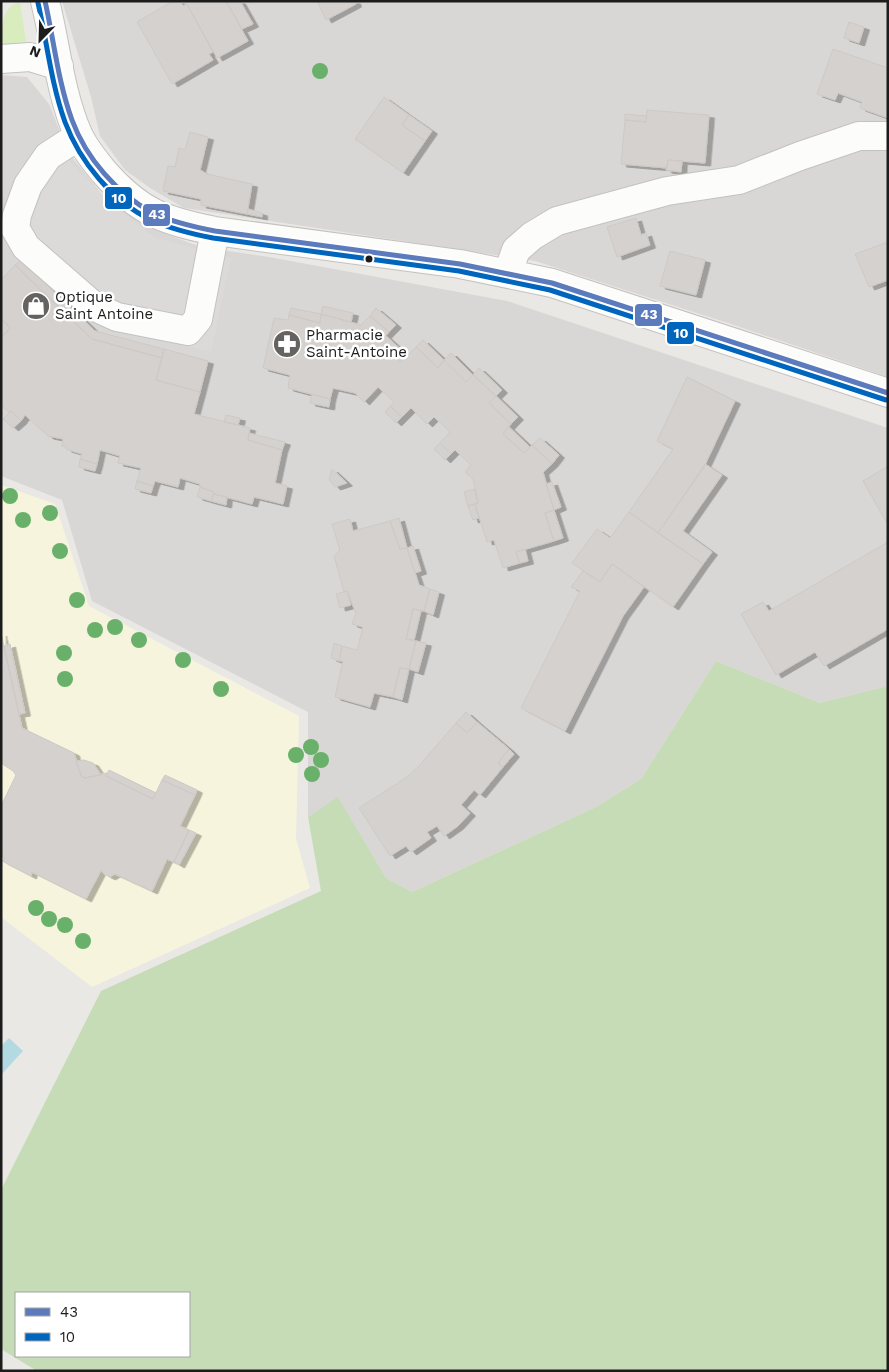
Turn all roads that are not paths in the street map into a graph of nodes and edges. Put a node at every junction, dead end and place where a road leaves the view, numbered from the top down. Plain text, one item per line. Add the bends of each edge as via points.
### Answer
1 (45, 1) edge
2 (1, 59) edge
3 (59, 66) junction
4 (79, 136) junction
5 (888, 136) edge
6 (215, 230) junction
7 (508, 273) junction
8 (888, 393) edge

1 - 3 street
2 - 3 street via 30,58
3 - 4 street
4 - 6 street via 95,161 131,199 151,212 181,224
4 - 6 street via 48,156 28,185 15,228 26,247 95,307 117,317 188,331 198,320
5 - 7 street via 859,136 740,180 667,191 557,221 516,250
6 - 7 street
7 - 8 street via 594,296

